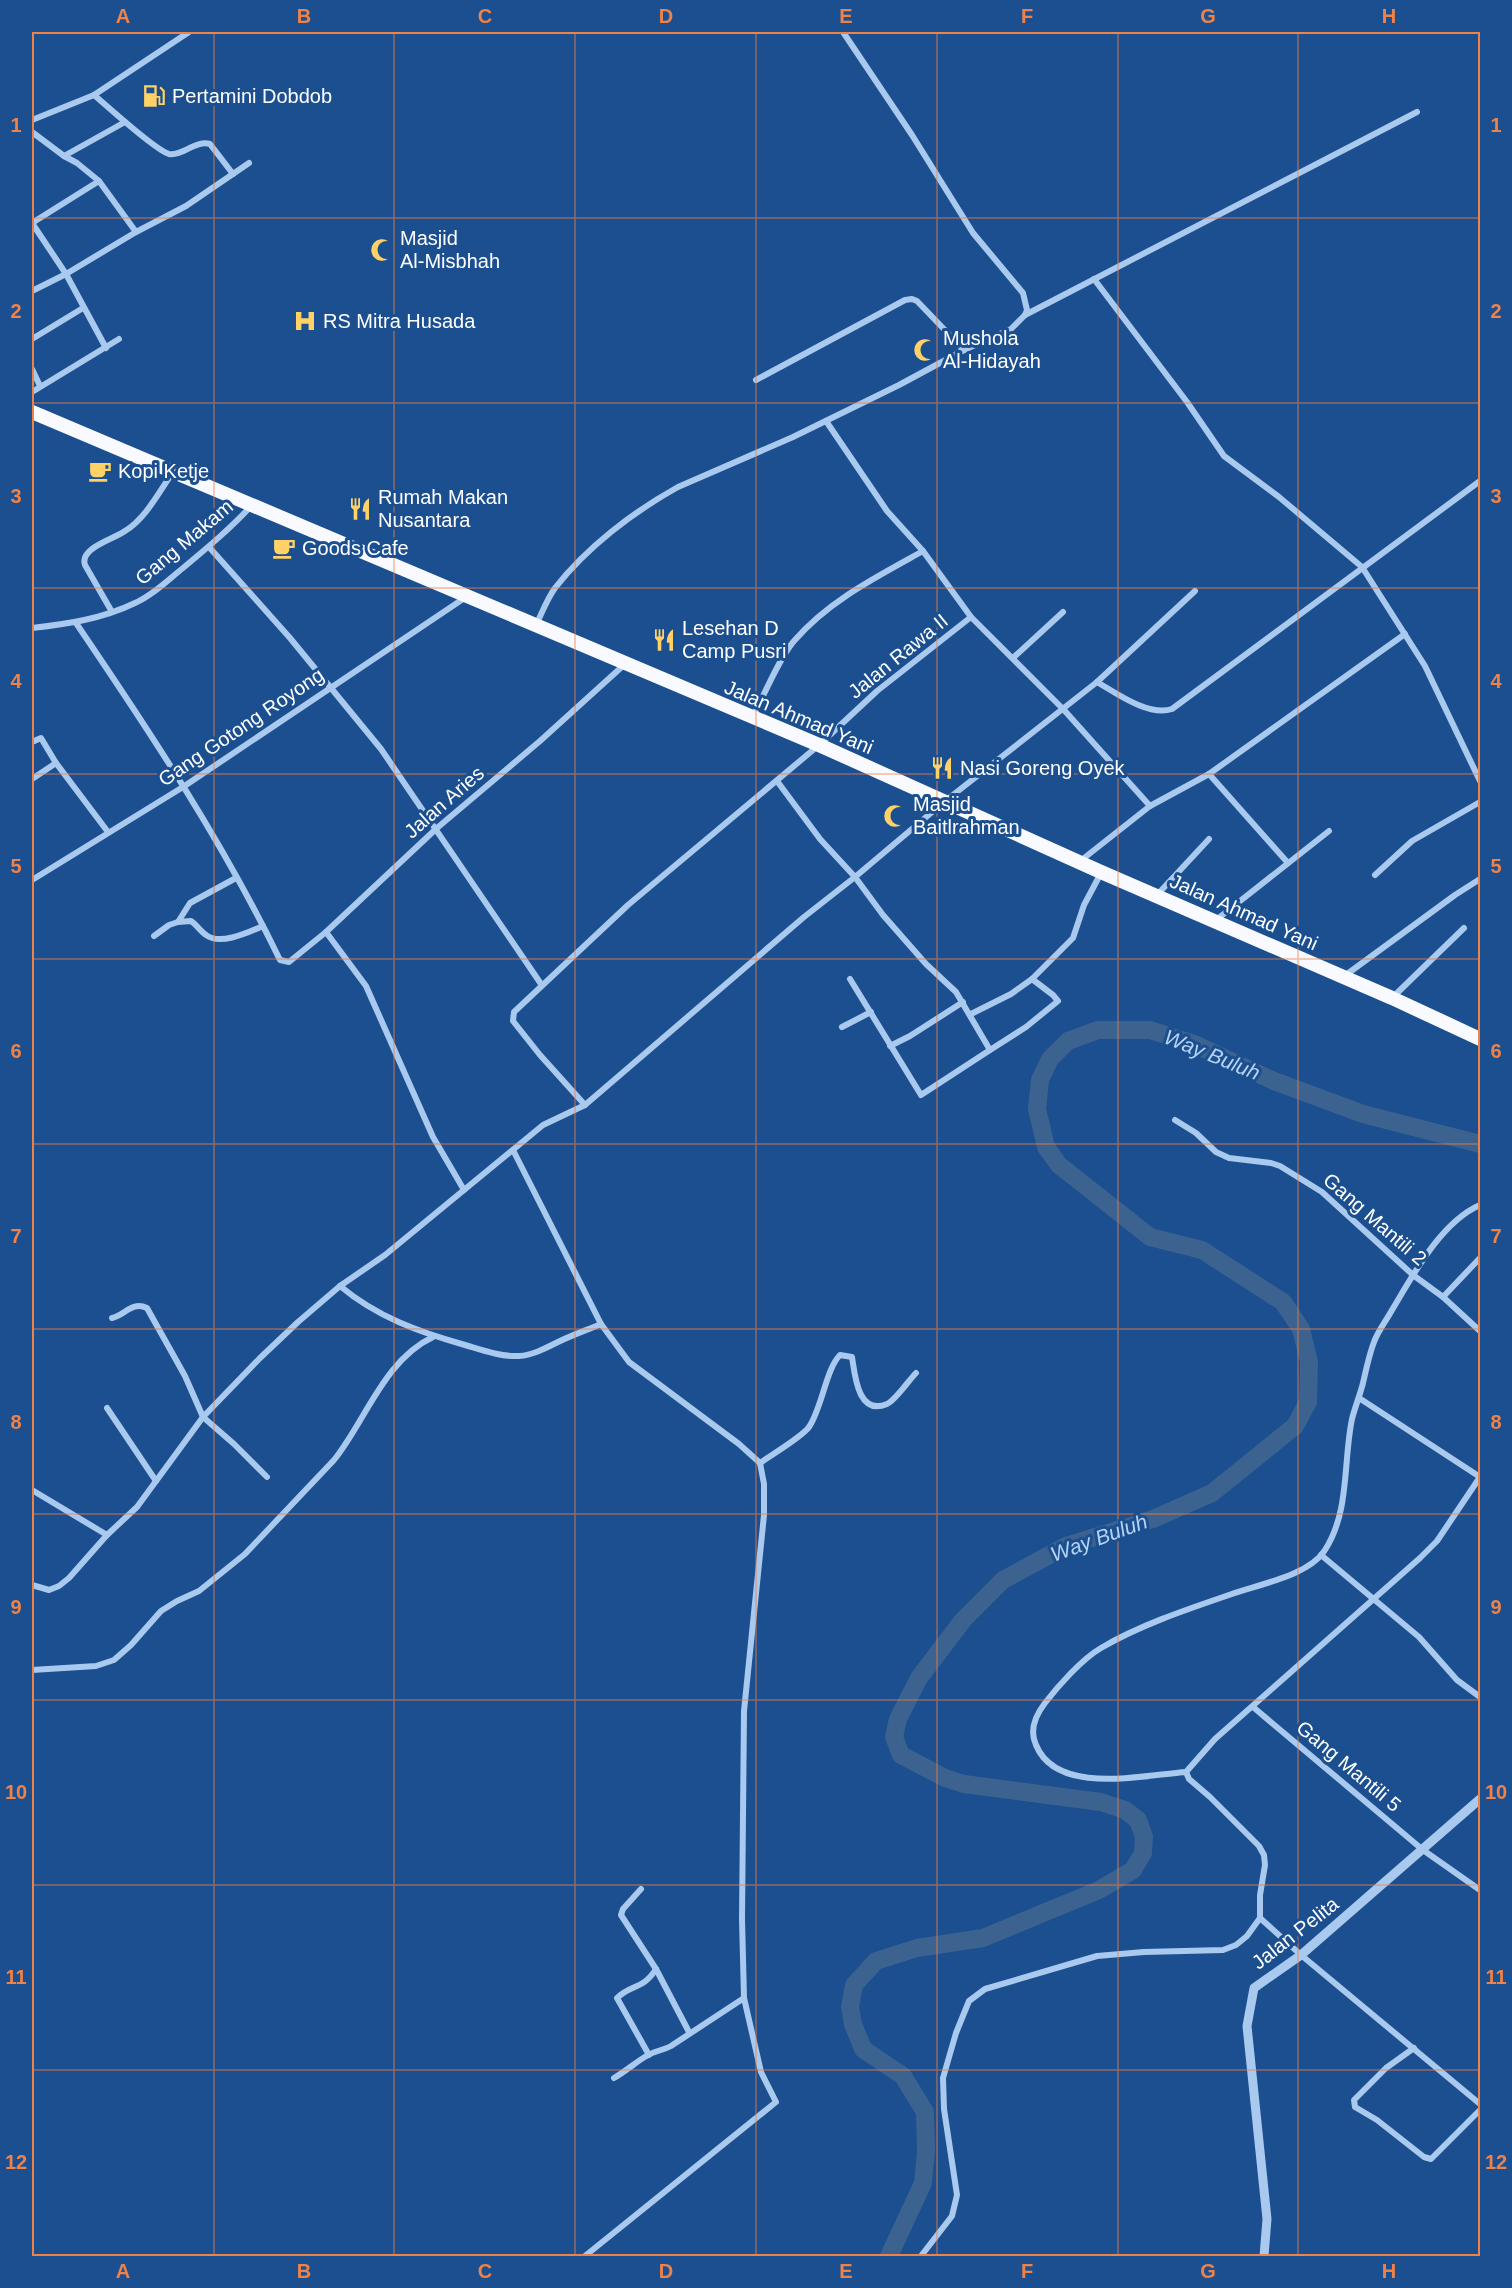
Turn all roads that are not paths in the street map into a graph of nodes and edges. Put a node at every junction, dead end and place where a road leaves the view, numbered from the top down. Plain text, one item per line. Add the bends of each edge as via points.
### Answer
1 (189, 32) edge
2 (843, 32) edge
3 (94, 95) junction
4 (1417, 112) dead end
5 (32, 120) edge
6 (125, 122) junction
7 (32, 132) edge
8 (63, 156) junction
9 (249, 163) dead end
10 (233, 174) junction
11 (99, 181) junction
12 (32, 223) edge
13 (136, 232) junction
14 (66, 274) junction
15 (1094, 279) junction
16 (32, 291) edge
17 (83, 308) junction
18 (1025, 315) junction
19 (32, 339) edge
20 (119, 339) dead end
21 (106, 348) junction
22 (964, 350) junction
23 (32, 369) edge
24 (756, 380) dead end
25 (40, 386) junction
26 (32, 392) edge
27 (32, 412) edge
28 (826, 420) junction
29 (173, 471) junction
30 (1480, 481) edge
31 (252, 505) junction
32 (209, 547) junction
33 (922, 551) junction
34 (1362, 567) junction
35 (1195, 591) dead end
36 (466, 596) junction
37 (112, 612) junction
38 (1063, 612) dead end
39 (971, 617) junction
40 (76, 623) junction
41 (535, 626) junction
42 (32, 628) edge
43 (1405, 634) junction
44 (1013, 658) junction
45 (625, 664) junction
46 (1097, 682) junction
47 (331, 686) junction
48 (1064, 710) junction
49 (752, 718) junction
50 (32, 742) edge
51 (819, 745) junction
52 (56, 763) junction
53 (1209, 774) junction
54 (32, 779) edge
55 (777, 781) junction
56 (1480, 781) edge
57 (183, 787) junction
58 (944, 802) junction
59 (1480, 802) edge
60 (1150, 806) junction
61 (436, 828) junction
62 (1329, 831) dead end
63 (108, 832) junction
64 (1209, 839) dead end
65 (1079, 862) junction
66 (1288, 863) junction
67 (1101, 872) junction
68 (1375, 874) dead end
69 (855, 877) junction
70 (236, 878) junction
71 (1480, 879) edge
72 (32, 880) edge
73 (1157, 895) junction
74 (1216, 921) junction
75 (178, 922) junction
76 (263, 926) junction
77 (1464, 928) dead end
78 (326, 932) junction
79 (154, 936) dead end
80 (1342, 977) junction
81 (850, 979) dead end
82 (1032, 979) junction
83 (541, 984) junction
84 (1392, 998) junction
85 (963, 1002) junction
86 (872, 1011) junction
87 (971, 1014) junction
88 (842, 1027) dead end
89 (1480, 1039) edge
90 (890, 1046) junction
91 (990, 1050) junction
92 (585, 1105) junction
93 (1175, 1120) dead end
94 (513, 1150) junction
95 (464, 1190) junction
96 (1480, 1205) edge
97 (1480, 1258) edge
98 (1413, 1275) junction
99 (340, 1286) junction
100 (1443, 1297) junction
101 (112, 1318) dead end
102 (601, 1324) junction
103 (1480, 1331) edge
104 (433, 1337) junction
105 (916, 1373) dead end
106 (1359, 1398) junction
107 (106, 1408) dead end
108 (203, 1417) junction
109 (760, 1463) junction
110 (1480, 1477) edge
111 (267, 1478) dead end
112 (156, 1481) junction
113 (32, 1490) edge
114 (107, 1535) junction
115 (1321, 1555) junction
116 (32, 1587) edge
117 (1373, 1598) junction
118 (32, 1670) edge
119 (1480, 1697) edge
120 (1253, 1707) junction
121 (1186, 1772) junction
122 (1480, 1799) edge
123 (1423, 1850) junction
124 (641, 1889) dead end
125 (1480, 1890) edge
126 (1260, 1918) junction
127 (1301, 1955) junction
128 (656, 1969) junction
129 (744, 1998) junction
130 (689, 2032) junction
131 (1414, 2048) junction
132 (649, 2055) junction
133 (614, 2078) dead end
134 (1480, 2104) edge
135 (1480, 2110) edge
136 (585, 2256) edge
137 (921, 2256) edge
138 (1263, 2256) edge

1 - 3 street
2 - 18 street via 973,233 1023,294
3 - 5 street
3 - 6 street
4 - 15 street
6 - 8 street
6 - 10 street via 170,154 204,142 210,144
7 - 8 street
8 - 11 street
9 - 10 street
10 - 13 street via 186,206
11 - 12 street
11 - 13 street
12 - 14 street
13 - 14 street
14 - 16 street
14 - 17 street
15 - 18 street
15 - 34 street via 1224,456 1280,497
17 - 19 street
17 - 21 street
18 - 22 street via 1011,329
20 - 21 street
21 - 25 street
22 - 24 street via 912,298
22 - 28 street
23 - 25 street
25 - 26 street
27 - 29 highway, Jalan Ahmad Yani
28 - 33 street via 887,511
28 - 41 street via 678,487 644,507 561,581
29 - 31 highway, Jalan Ahmad Yani
29 - 37 street via 135,524 85,555 85,565
30 - 34 street
31 - 32 street, Gang Makam
31 - 36 highway, Jalan Ahmad Yani
32 - 37 street, Gang Makam via 154,592
32 - 47 street
33 - 39 street
33 - 49 street via 857,588 795,639
34 - 43 street
34 - 46 street via 1172,709 1158,711 1130,701
35 - 46 street
36 - 41 highway, Jalan Ahmad Yani
36 - 47 street, Gang Gotong Royong
37 - 40 street, Gang Makam
38 - 44 street
39 - 44 street
39 - 51 street, Jalan Rawa II via 878,691
40 - 42 street, Gang Makam
40 - 57 street
41 - 45 highway, Jalan Ahmad Yani
43 - 53 street
43 - 56 street via 1436,688
44 - 48 street
45 - 49 highway, Jalan Ahmad Yani
45 - 61 street, Jalan Aries
46 - 48 street
47 - 57 street, Gang Gotong Royong
47 - 61 street
48 - 58 street
48 - 60 street
49 - 51 highway, Jalan Ahmad Yani
50 - 52 street via 41,738
51 - 55 street, Jalan Rawa II
51 - 58 highway, Jalan Ahmad Yani
52 - 54 street
52 - 63 street
53 - 60 street
53 - 66 street
55 - 69 street
55 - 83 street, Jalan Rawa II via 628,905
57 - 63 street, Gang Gotong Royong
57 - 70 street
58 - 65 highway, Jalan Ahmad Yani
58 - 69 street
59 - 68 street via 1412,841
60 - 65 street
61 - 78 street, Jalan Aries
61 - 83 street
62 - 66 street
63 - 72 street, Gang Gotong Royong
64 - 73 street
65 - 67 highway, Jalan Ahmad Yani
66 - 74 street
67 - 73 highway, Jalan Ahmad Yani
67 - 82 street via 1073,938
69 - 85 street via 903,938
69 - 92 street
70 - 75 street via 190,903
70 - 76 street
71 - 80 street
73 - 74 highway, Jalan Ahmad Yani
74 - 80 highway, Jalan Ahmad Yani
75 - 76 street via 191,921 214,938 244,934
75 - 79 street
76 - 78 street, Jalan Aries via 284,962
77 - 84 street
78 - 95 street via 366,986 433,1137
80 - 84 highway, Jalan Ahmad Yani
81 - 86 street
82 - 87 street
82 - 91 street via 1058,1001
83 - 92 street, Jalan Rawa II via 514,1011 513,1021
84 - 89 highway, Jalan Ahmad Yani
85 - 87 street
85 - 90 street
86 - 88 street
86 - 90 street
87 - 91 street
90 - 91 street via 921,1095
92 - 94 street via 543,1125
93 - 98 street, Gang Mantili 2 via 1216,1152 1237,1160 1280,1166 1322,1191
94 - 95 street
94 - 102 street
95 - 99 street via 385,1255
96 - 98 street via 1458,1219
97 - 100 street
98 - 100 street, Gang Mantili 2
98 - 106 street via 1374,1342
99 - 104 street via 370,1308
99 - 108 street via 260,1358
100 - 103 street, Gang Mantili 2
101 - 108 street via 140,1304 147,1308
102 - 104 street via 521,1356
102 - 109 street via 628,1362
104 - 118 street via 402,1361 344,1448 232,1565 199,1592 160,1611 114,1660 96,1666
105 - 109 street via 889,1404 874,1406 859,1391 852,1357 840,1355 833,1362 826,1390 808,1428
106 - 110 street
106 - 115 street via 1352,1419 1341,1508
107 - 112 street
108 - 111 street
108 - 112 street
109 - 129 street via 764,1515 744,1711
110 - 117 street via 1437,1541
112 - 114 street via 137,1507
113 - 114 street
114 - 116 street via 59,1586 49,1590
115 - 117 street
115 - 121 street via 1282,1579 1227,1595 1100,1649 1059,1685 1037,1713 1032,1734 1037,1749 1054,1768 1068,1775 1124,1778
117 - 119 street via 1419,1637 1457,1680
117 - 120 street
120 - 121 street via 1215,1739
120 - 123 street, Gang Mantili 5
121 - 126 street via 1264,1855
122 - 123 street, Jalan Pelita
123 - 125 street, Gang Mantili 5
123 - 127 street, Jalan Pelita
124 - 128 street via 621,1915
126 - 127 street
126 - 137 street via 1247,1936 1223,1950 1097,1956 985,1989 969,2001 943,2078 957,2195 952,2216
127 - 131 street
127 - 138 street, Jalan Pelita via 1254,1988 1247,2026 1267,2219
128 - 130 street
128 - 132 street via 650,1979 617,1998
129 - 130 street
129 - 136 street via 761,2072 776,2102
130 - 132 street via 661,2052
131 - 134 street
131 - 135 street via 1379,2073 1354,2100 1354,2107 1431,2159
132 - 133 street

